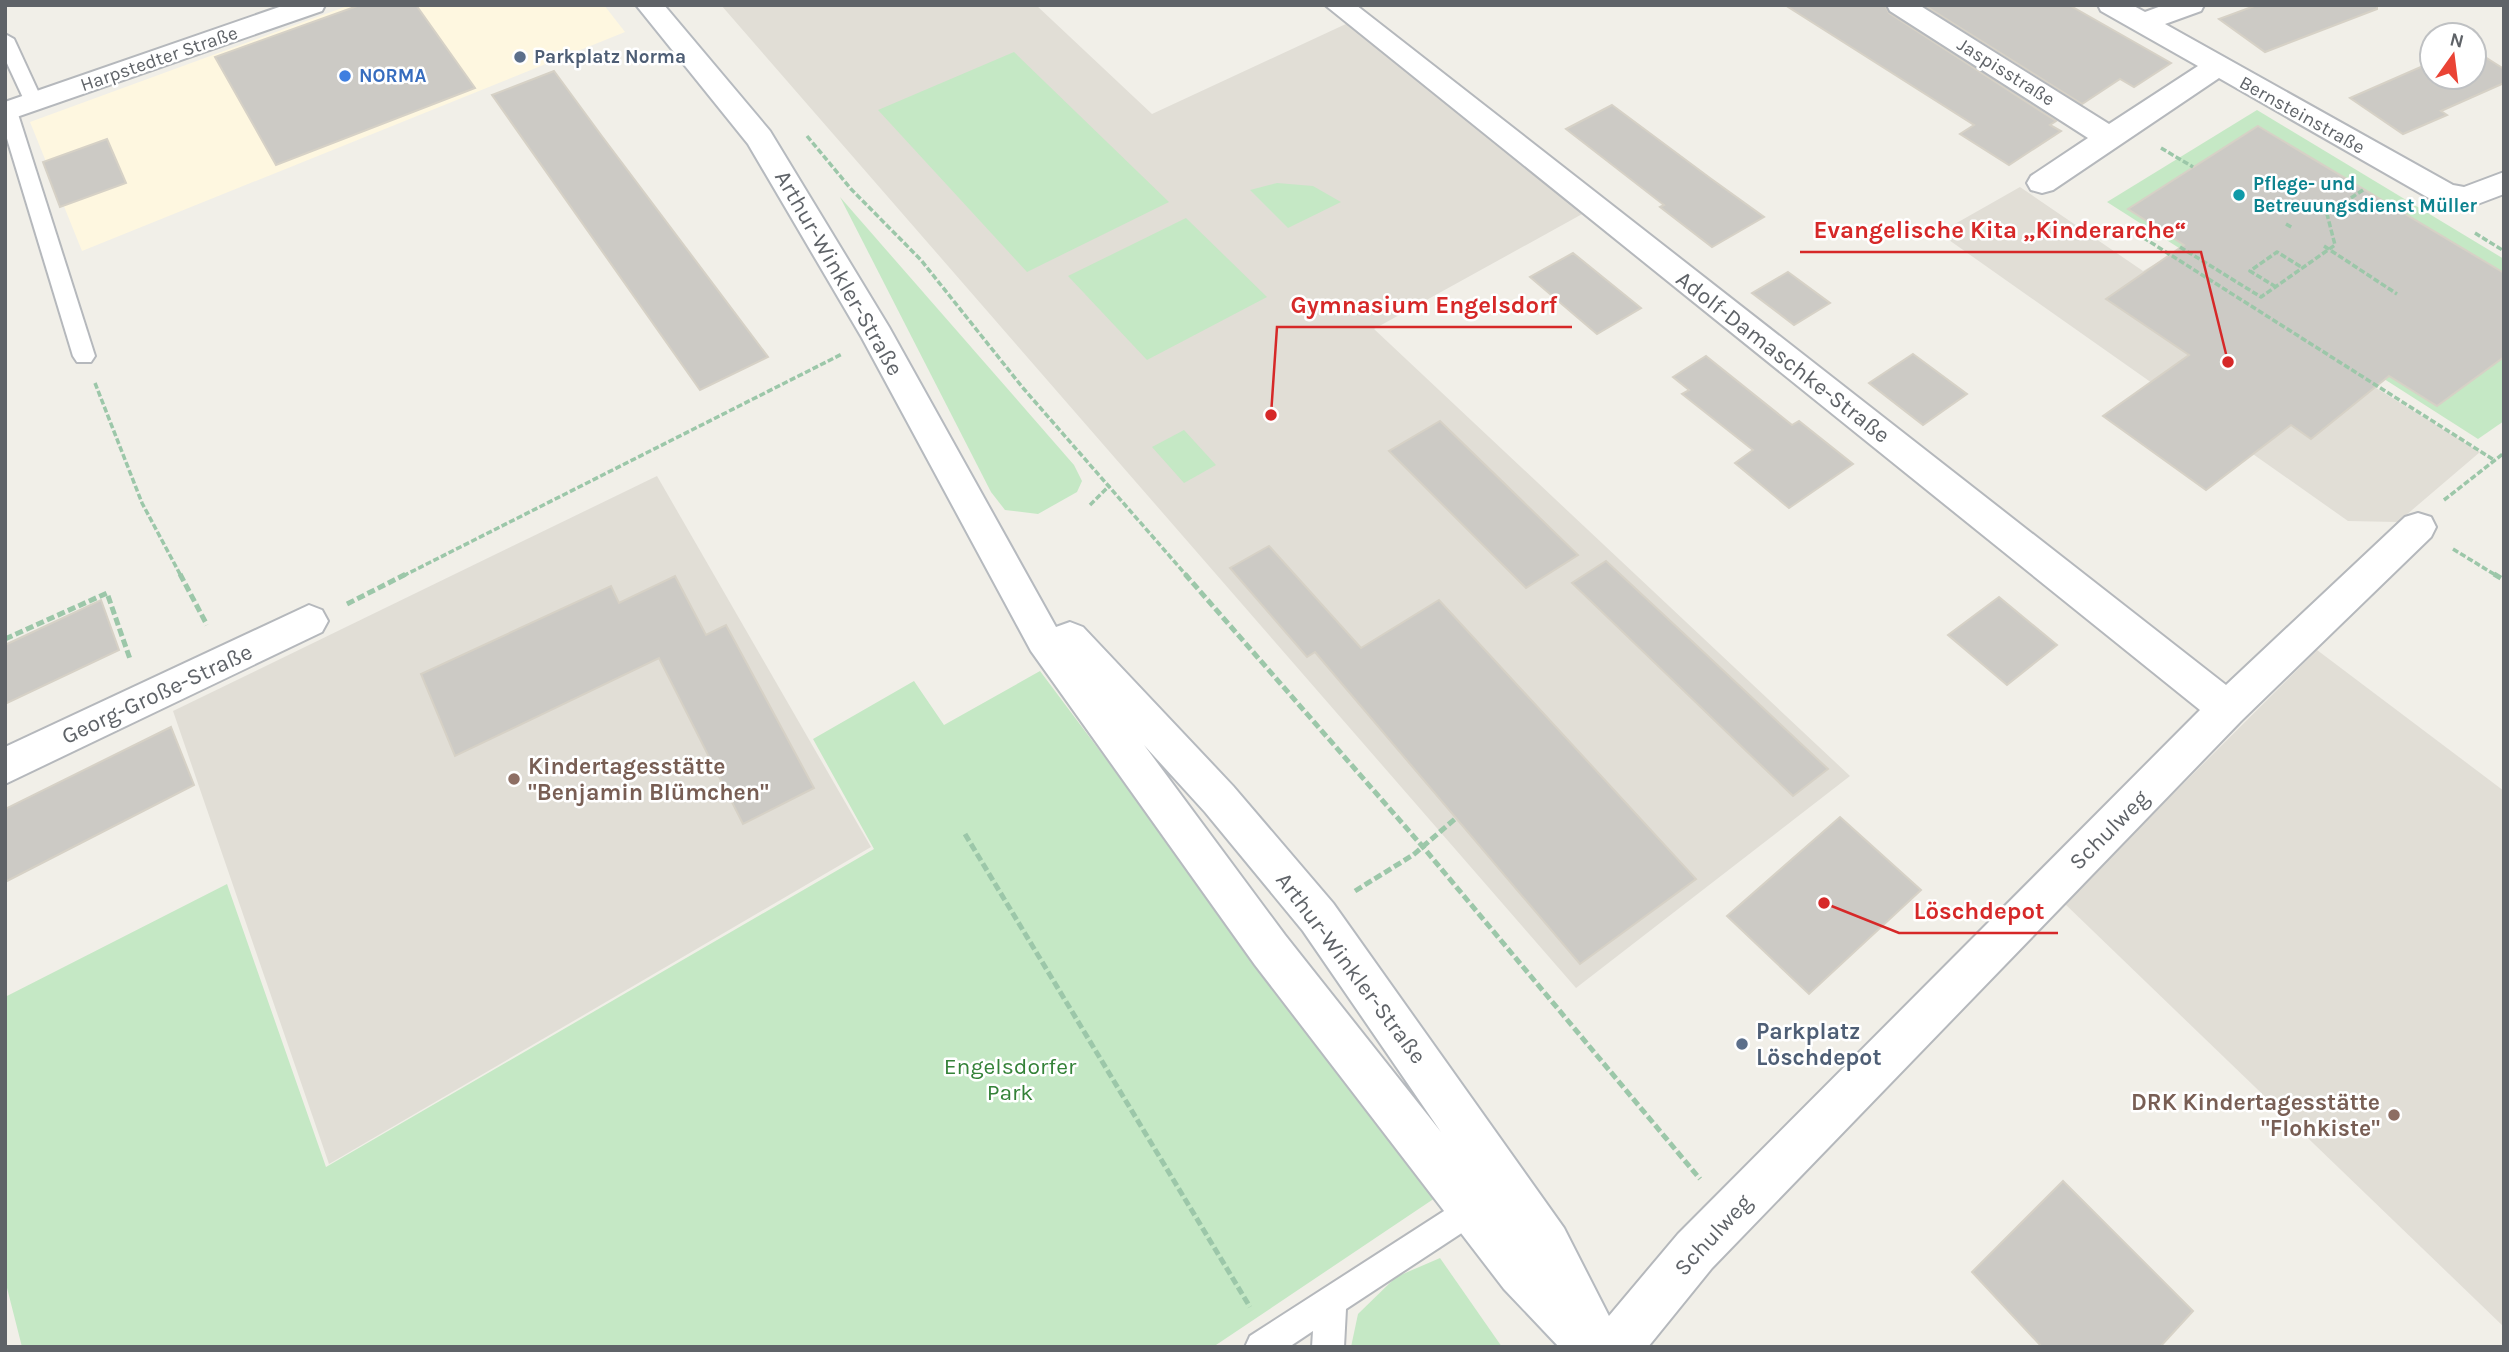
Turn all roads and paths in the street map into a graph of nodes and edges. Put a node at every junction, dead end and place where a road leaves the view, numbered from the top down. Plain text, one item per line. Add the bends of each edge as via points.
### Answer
1 (312, 5) edge
2 (649, 5) edge
3 (1338, 5) edge
4 (1900, 5) edge
5 (2111, 5) edge
6 (2191, 5) edge
7 (2142, 23) junction
8 (5, 40) edge
9 (2216, 67) junction
10 (16, 108) edge
11 (799, 126) dead end
12 (2111, 139) junction
13 (2504, 182) edge
14 (2042, 183) dead end
15 (2369, 185) dead end
16 (2286, 223) dead end
17 (2293, 228) dead end
18 (2136, 233) dead end
19 (2324, 246) dead end
20 (2180, 247) dead end
21 (2329, 250) junction
22 (2303, 268) junction
23 (2276, 287) junction
24 (2396, 293) dead end
25 (877, 335) junction
26 (84, 356) joint
27 (2504, 453) edge
28 (2494, 460) junction
29 (1110, 485) junction
30 (1090, 505) dead end
31 (2418, 527) junction
32 (1000, 561) junction
33 (2504, 580) edge
34 (309, 621) joint
35 (5, 639) edge
36 (222, 663) junction
37 (145, 699) junction
38 (2227, 709) junction
39 (5, 766) edge
40 (1456, 818) dead end
41 (965, 834) dead end
42 (1423, 847) junction
43 (1318, 917) junction
44 (1472, 1208) junction
45 (1718, 1228) junction
46 (1331, 1300) junction
47 (1266, 1344) edge
48 (1328, 1347) edge
49 (1594, 1347) edge
50 (1600, 1347) edge
51 (1616, 1347) edge

1 - 10 street, Harpstedter Straße
2 - 25 street, Arthur-Winkler-Straße via 761,138
3 - 38 street, Adolf-Damaschke-Straße
4 - 12 street, Jaspisstraße
5 - 7 street, Bernsteinstraße
6 - 7 street
7 - 9 street, Bernsteinstraße
8 - 10 lane via 12,48
9 - 12 street
9 - 13 street, Bernsteinstraße via 2445,194 2467,198
10 - 26 lane
11 - 29 path via 851,190 921,260 1023,388
12 - 14 street
15 - 21 path via 2327,214 2335,245
16 - 17 path
18 - 28 path
19 - 21 path
20 - 23 path via 2261,298
21 - 22 path
21 - 24 path
22 - 23 path
22 - 23 path via 2277,252 2250,271
25 - 32 street, Arthur-Winkler-Straße
25 - 34 path via 768,394
26 - 36 path via 142,503 201,610
27 - 28 path
28 - 31 path via 2455,489
29 - 30 path
29 - 42 path
31 - 33 path
31 - 38 street, Schulweg
32 - 43 street, Arthur-Winkler-Straße via 1219,799
32 - 44 street, Arthur-Winkler-Straße via 1044,640 1262,939
34 - 36 street, Georg-Große-Straße
35 - 37 path via 107,593
36 - 37 street, Georg-Große-Straße
37 - 39 street, Georg-Große-Straße
38 - 45 street, Schulweg
40 - 42 path
41 - 47 path
42 - 43 path
42 - 45 path via 1706,1186
43 - 50 street, Arthur-Winkler-Straße via 1547,1245
44 - 46 lane
44 - 49 street, Arthur-Winkler-Straße via 1521,1272
45 - 51 street, Schulweg
46 - 47 lane
46 - 48 lane

